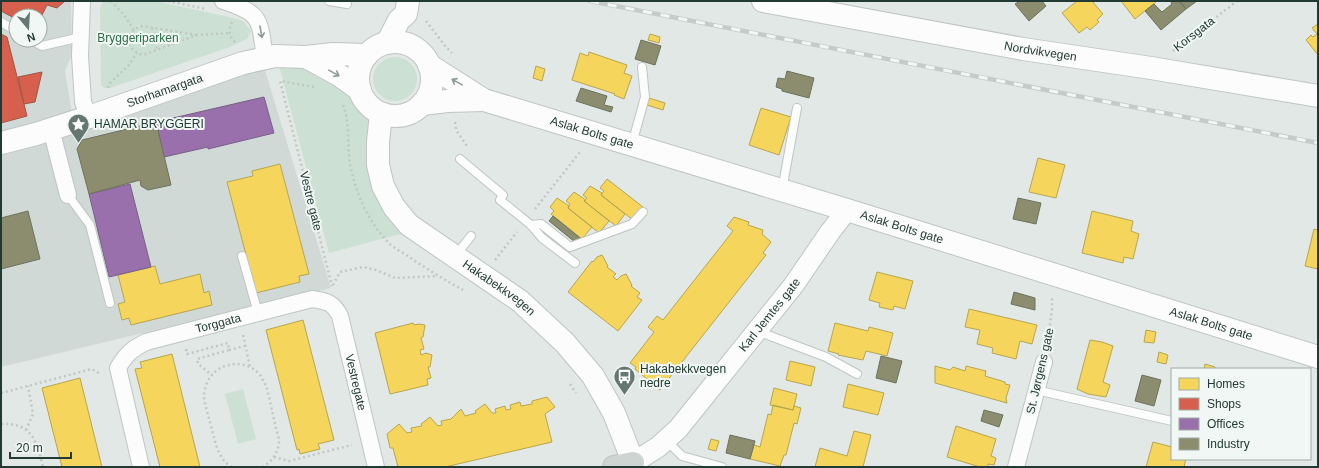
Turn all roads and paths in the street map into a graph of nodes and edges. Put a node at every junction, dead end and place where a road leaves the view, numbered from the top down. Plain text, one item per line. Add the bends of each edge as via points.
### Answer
1 (82, 1) edge
2 (111, 1) edge
3 (223, 1) edge
4 (329, 1) edge
5 (763, 1) edge
6 (1238, 1) edge
7 (245, 4) edge
8 (347, 4) dead end
9 (407, 7) edge
10 (152, 28) junction
11 (134, 30) junction
12 (230, 33) junction
13 (197, 35) junction
14 (81, 37) junction
15 (387, 43) junction
16 (48, 45) edge
17 (240, 46) dead end
18 (414, 48) junction
19 (155, 50) junction
20 (136, 53) junction
21 (367, 55) junction
22 (306, 57) junction
23 (265, 58) junction
24 (429, 65) junction
25 (642, 67) dead end
26 (1151, 68) junction
27 (280, 81) dead end
28 (107, 89) dead end
29 (360, 90) junction
30 (1318, 96) edge
31 (484, 100) junction
32 (422, 104) junction
33 (797, 108) dead end
34 (384, 114) junction
35 (89, 117) junction
36 (51, 129) junction
37 (456, 130) dead end
38 (593, 134) junction
39 (1, 143) edge
40 (631, 146) junction
41 (468, 148) dead end
42 (460, 159) dead end
43 (782, 191) junction
44 (68, 195) joint
45 (847, 210) junction
46 (643, 212) dead end
47 (528, 223) junction
48 (471, 236) dead end
49 (242, 256) dead end
50 (455, 257) junction
51 (575, 263) dead end
52 (491, 265) dead end
53 (1052, 274) junction
54 (439, 276) dead end
55 (333, 285) junction
56 (328, 302) junction
57 (110, 304) dead end
58 (258, 313) junction
59 (757, 331) junction
60 (242, 333) dead end
61 (245, 346) junction
62 (185, 347) dead end
63 (230, 350) junction
64 (1318, 357) edge
65 (1044, 362) joint
66 (250, 367) junction
67 (857, 374) dead end
68 (102, 375) dead end
69 (212, 375) junction
70 (28, 386) junction
71 (1036, 390) junction
72 (1, 394) edge
73 (1171, 421) edge
74 (1, 424) edge
75 (26, 430) junction
76 (666, 440) junction
77 (371, 442) junction
78 (274, 457) junction
79 (228, 466) edge
80 (628, 466) edge
81 (43, 467) edge
82 (142, 467) edge
83 (232, 467) edge
84 (264, 467) edge
85 (376, 467) edge
86 (722, 467) edge
87 (1016, 467) edge

1 - 14 street
2 - 11 path
3 - 7 street
4 - 8 lane
5 - 26 main road, Nordvikvegen via 1023,49
6 - 26 path, Korsgata
7 - 12 path via 232,23
7 -> 23 street via 258,22
9 - 15 main road
9 - 18 main road via 412,20
10 - 11 path via 143,26
10 - 13 path
10 - 19 path via 158,42
11 - 20 path via 129,38 129,44
12 - 13 path
12 - 17 path
13 - 19 path
14 - 16 lane
14 - 35 street via 83,102
15 - 18 main road via 401,43
15 - 21 main road
18 - 24 main road via 422,53
19 - 20 path via 142,55
20 - 28 path
21 - 22 main road, Storhamargata via 333,54
21 - 29 main road via 359,72
22 - 23 main road, Storhamargata
22 -> 29 main road, Storhamargata
23 - 35 main road, Storhamargata via 243,63
31 -> 24 main road, Aslak Bolts gate
24 - 32 main road via 432,83
25 - 40 lane via 645,97
26 - 30 main road, Nordvikvegen
27 - 55 path, Vestre gate
29 - 34 main road via 369,105
31 - 32 main road, Aslak Bolts gate
31 - 38 main road, Aslak Bolts gate
32 - 34 main road via 404,115
33 - 43 lane
34 - 50 main road, Hakabekkvegen via 380,123 378,142 378,165 383,186 394,207 409,225
35 - 36 main road, Storhamargata
36 - 39 main road, Storhamargata
36 - 44 street
37 - 41 path
38 - 40 main road, Aslak Bolts gate
38 - 47 path
40 - 43 main road, Aslak Bolts gate
42 - 47 lane via 504,195 500,200
43 - 45 main road, Aslak Bolts gate
44 - 57 lane via 90,225
45 - 53 main road, Aslak Bolts gate
45 - 59 street, Karl Jemtes gate via 793,286
46 - 47 lane via 632,224 570,247 541,224
47 - 51 lane via 542,238
47 - 52 path
48 - 50 lane
49 - 58 lane
50 - 80 main road, Hakabekkvegen via 520,301 565,344 592,376 614,413
53 - 64 main road, Aslak Bolts gate
53 - 65 path, St. Jørgens gate via 1052,310
54 - 55 path via 395,278 363,267 340,272
55 - 56 path
56 - 58 street, Torggata via 312,299
56 - 77 street, Vestregate via 336,308 340,316
58 - 82 street, Torggata via 146,342 133,348 124,357 118,368
59 - 67 lane via 826,357
59 - 76 street, Karl Jemtes gate via 678,429
60 - 61 path
61 - 63 path
61 - 66 path
62 - 63 path via 187,354 228,343
63 - 69 path via 197,359 198,364
65 - 71 street, St. Jørgens gate
66 - 69 path via 239,364 227,365
66 - 78 path via 265,385 279,441
68 - 70 path via 92,369
69 - 79 path via 204,389 204,401 220,457
70 - 72 path
70 - 75 path via 33,414
71 - 73 lane
71 - 87 street, St. Jørgens gate
74 - 75 path via 11,424
75 - 81 path via 32,434
76 - 80 street, Karl Jemtes gate
76 - 86 lane via 682,456
77 - 78 path via 289,462
77 - 85 street, Vestregate
78 - 84 path
79 - 83 path

